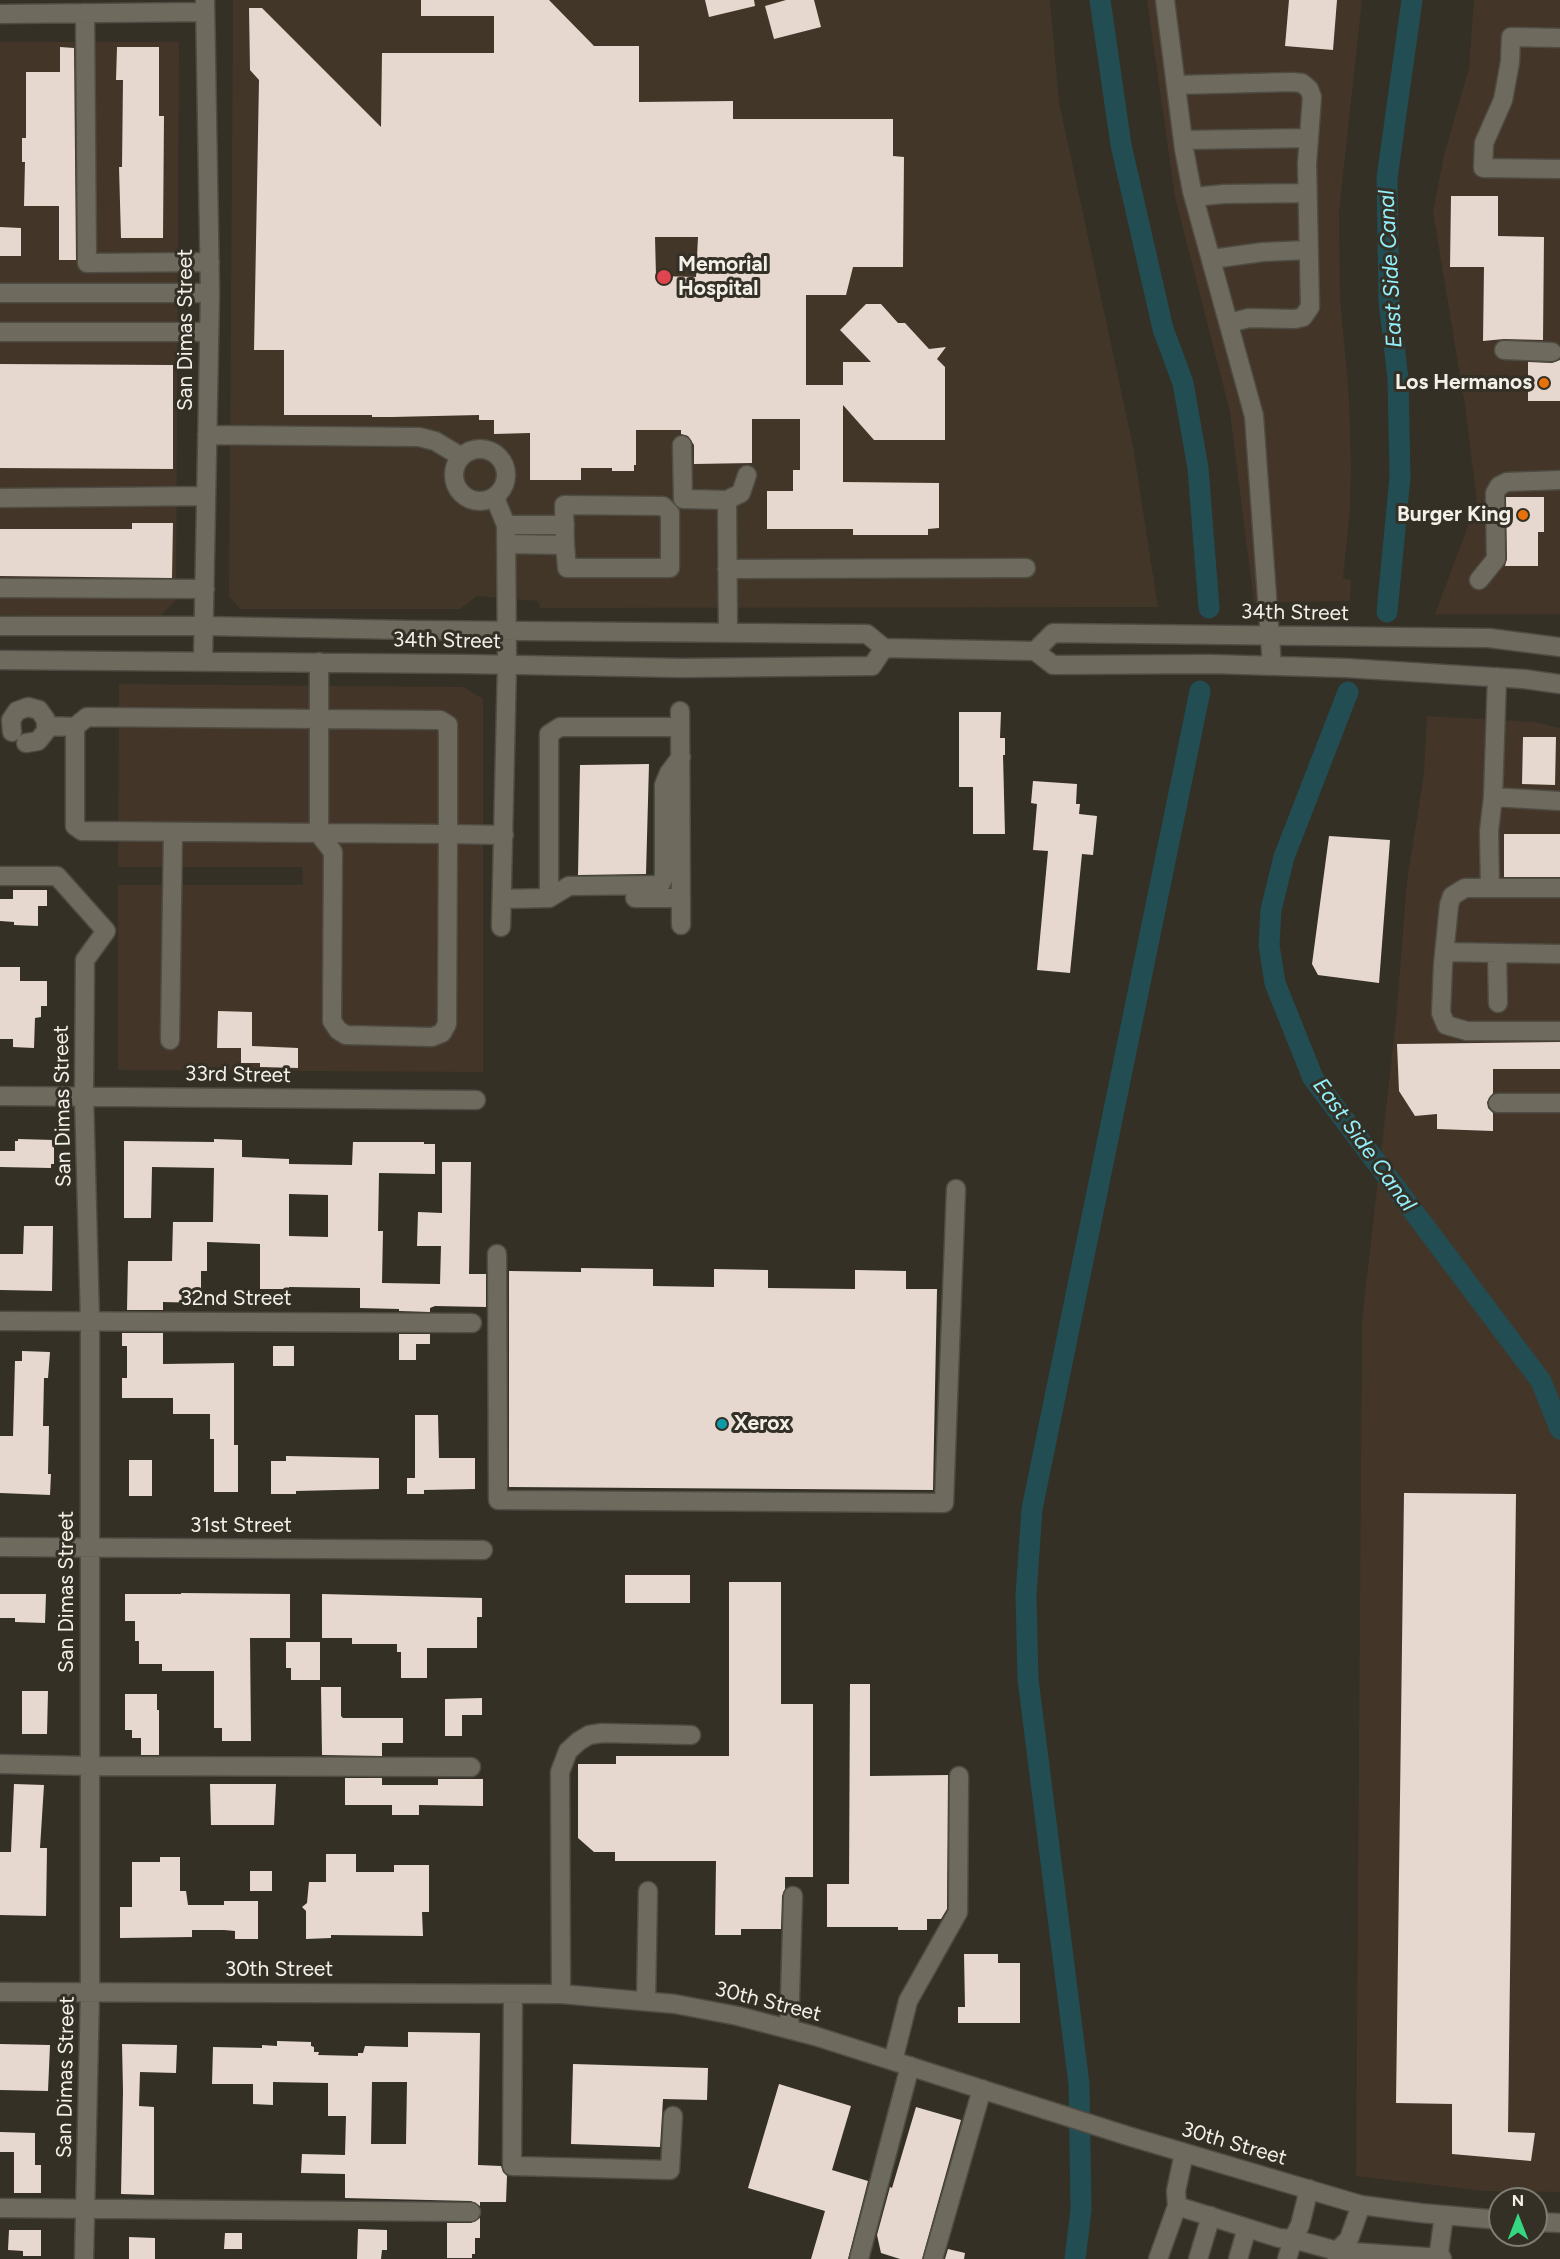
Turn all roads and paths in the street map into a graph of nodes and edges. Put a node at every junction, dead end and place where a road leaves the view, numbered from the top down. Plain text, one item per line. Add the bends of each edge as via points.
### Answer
1 (1165, 0) edge
2 (205, 6) edge
3 (86, 13) junction
4 (0, 14) edge
5 (1560, 38) edge
6 (1176, 85) junction
7 (1309, 138) junction
8 (1183, 140) junction
9 (1560, 169) edge
10 (1308, 194) junction
11 (1194, 197) junction
12 (1308, 250) junction
13 (1212, 259) junction
14 (210, 262) junction
15 (0, 293) edge
16 (210, 293) junction
17 (1229, 323) junction
18 (0, 332) edge
19 (209, 332) junction
20 (1504, 350) dead end
21 (1552, 352) dead end
22 (207, 435) junction
23 (682, 445) dead end
24 (460, 456) junction
25 (747, 475) dead end
26 (1560, 480) edge
27 (206, 496) junction
28 (0, 498) edge
29 (495, 498) junction
30 (727, 500) junction
31 (506, 525) junction
32 (565, 525) junction
33 (506, 544) junction
34 (565, 545) junction
35 (1026, 568) dead end
36 (727, 569) junction
37 (1479, 580) dead end
38 (0, 588) edge
39 (205, 589) junction
40 (0, 626) edge
41 (204, 626) junction
42 (507, 631) junction
43 (728, 632) junction
44 (1270, 635) junction
45 (1560, 647) edge
46 (884, 648) junction
47 (1035, 651) junction
48 (0, 660) edge
49 (203, 661) junction
50 (319, 662) junction
51 (507, 664) junction
52 (1272, 666) junction
53 (1497, 677) junction
54 (1560, 684) edge
55 (319, 718) junction
56 (47, 726) junction
57 (75, 727) junction
58 (12, 732) edge
59 (681, 757) junction
60 (1493, 797) junction
61 (1560, 801) edge
62 (172, 832) junction
63 (319, 834) junction
64 (448, 834) junction
65 (504, 835) junction
66 (0, 876) edge
67 (1490, 888) junction
68 (1560, 888) edge
69 (502, 898) junction
70 (549, 898) junction
71 (681, 898) junction
72 (681, 925) dead end
73 (501, 927) dead end
74 (1444, 952) junction
75 (1497, 953) junction
76 (1560, 954) edge
77 (1498, 1003) dead end
78 (1560, 1031) edge
79 (170, 1040) dead end
80 (0, 1096) edge
81 (84, 1096) junction
82 (476, 1100) dead end
83 (1498, 1103) dead end
84 (1560, 1103) edge
85 (955, 1197) dead end
86 (497, 1254) dead end
87 (0, 1321) edge
88 (90, 1321) junction
89 (472, 1323) dead end
90 (0, 1547) edge
91 (90, 1548) junction
92 (483, 1550) dead end
93 (691, 1735) dead end
94 (0, 1764) edge
95 (90, 1766) junction
96 (471, 1767) dead end
97 (959, 1776) dead end
98 (648, 1891) dead end
99 (793, 1896) dead end
100 (0, 1992) edge
101 (90, 1992) junction
102 (513, 1994) junction
103 (561, 1994) junction
104 (646, 2001) junction
105 (789, 2029) junction
106 (901, 2063) junction
107 (982, 2090) junction
108 (673, 2116) dead end
109 (1184, 2153) junction
110 (1309, 2189) junction
111 (1361, 2205) junction
112 (1177, 2206) junction
113 (0, 2208) edge
114 (85, 2209) junction
115 (471, 2212) dead end
116 (1444, 2215) junction
117 (1210, 2216) junction
118 (1488, 2219) edge
119 (1247, 2228) junction
120 (1293, 2239) junction
121 (1337, 2255) edge
122 (1416, 2258) edge
123 (1441, 2258) edge
124 (84, 2259) edge
125 (860, 2259) edge
126 (933, 2259) edge
127 (1158, 2259) edge
128 (1198, 2259) edge
129 (1238, 2259) edge
130 (1287, 2259) edge

1 - 6 street
2 - 3 street
2 - 14 street, San Dimas Street
3 - 4 street
3 - 14 street via 87,263
5 - 9 street via 1511,37 1503,99 1484,143 1483,168
6 - 7 street via 1302,83 1312,97
6 - 8 street
7 - 8 street
7 - 10 street
8 - 11 street
10 - 11 street
10 - 12 street
11 - 13 street
12 - 13 street
12 - 17 street via 1310,307 1303,316 1249,318
13 - 17 street
14 - 16 street, San Dimas Street
15 - 16 street
16 - 19 street, San Dimas Street
17 - 44 street via 1254,416
18 - 19 street
19 - 22 street, San Dimas Street
20 - 21 street
22 - 24 street via 419,437 435,441
22 - 27 street, San Dimas Street
23 - 30 street via 683,499
24 - 29 street via 454,474 460,491 477,501
24 - 29 street via 466,451 485,450 502,460 506,476
25 - 30 street via 741,494
26 - 37 street via 1507,482 1499,486 1495,493 1496,559
27 - 28 street
27 - 39 street, San Dimas Street
29 - 31 street
30 - 36 street
31 - 32 street
31 - 33 street
32 - 34 street
32 - 34 street via 564,505 663,506 670,513 670,568 567,568
33 - 34 street
33 - 42 street
35 - 36 street
36 - 43 street
38 - 39 street
39 - 41 street, San Dimas Street
40 - 41 street, 34th Street
41 - 42 street, 34th Street
41 - 49 street, San Dimas Street
42 - 43 street, 34th Street
42 - 51 street
43 - 46 street, 34th Street via 867,634
44 - 45 street, 34th Street via 1488,638
44 - 47 street, 34th Street via 1053,633
44 - 52 street
46 - 47 street, 34th Street
46 - 51 street, 34th Street via 872,666 681,668
47 - 52 street, 34th Street via 1053,665
48 - 49 street, 34th Street
49 - 50 street, 34th Street
50 - 51 street, 34th Street
50 - 55 street
51 - 65 street
52 - 53 street, 34th Street
53 - 54 street, 34th Street
53 - 60 street
55 - 57 street via 87,717
55 - 63 street
55 - 64 street via 440,720 448,725
56 - 57 street
56 - 58 street via 43,737 32,743
56 - 58 street via 44,715 28,707 13,715
57 - 62 street via 75,826 82,831
59 - 70 street via 664,785 661,883 569,886
59 - 70 street via 680,719 560,727 549,734
59 - 71 street
60 - 61 street
60 - 67 street
62 - 63 street
62 - 79 street
63 - 64 street
63 - 64 street via 333,852 332,1021 346,1035 432,1037 442,1033 447,1024
64 - 65 street
65 - 69 street
66 - 81 street, San Dimas Street via 57,876 106,931 85,960
67 - 68 street
67 - 74 street via 1465,888 1452,896
69 - 70 street
69 - 73 street
70 - 71 street
71 - 72 street
74 - 75 street
74 - 78 street via 1441,1013 1446,1025 1467,1031
75 - 76 street
75 - 77 street
80 - 81 street, 33rd Street
81 - 82 street, 33rd Street
81 - 88 street, San Dimas Street
83 - 84 street
85 - 86 street via 944,1503 498,1500
87 - 88 street, 32nd Street
88 - 89 street, 32nd Street
88 - 91 street, San Dimas Street
90 - 91 street, 31st Street
91 - 92 street, 31st Street
91 - 95 street, San Dimas Street
93 - 103 street via 602,1733 589,1735 568,1751 560,1772
94 - 95 street
95 - 96 street
95 - 101 street, San Dimas Street
97 - 106 street via 958,1912 908,2001
98 - 104 street
99 - 105 street
100 - 101 street, 30th Street
101 - 102 street, 30th Street
101 - 114 street, San Dimas Street
102 - 103 street, 30th Street
102 - 108 street via 512,2166 670,2170
103 - 104 street, 30th Street
104 - 105 street, 30th Street
105 - 106 street, 30th Street
106 - 107 street, 30th Street
106 - 125 street
107 - 109 street, 30th Street
107 - 126 street
109 - 110 street, 30th Street
109 - 112 street
110 - 111 street, 30th Street
110 - 120 street
111 - 116 street, 30th Street
111 - 121 street via 1349,2239
112 - 117 street
112 - 127 street
113 - 114 street
114 - 115 street
114 - 124 street, San Dimas Street
116 - 118 street, 30th Street
116 - 123 street
117 - 119 street
117 - 128 street
119 - 120 street
119 - 129 street
120 - 121 street
120 - 130 street
121 - 122 street
122 - 123 street

